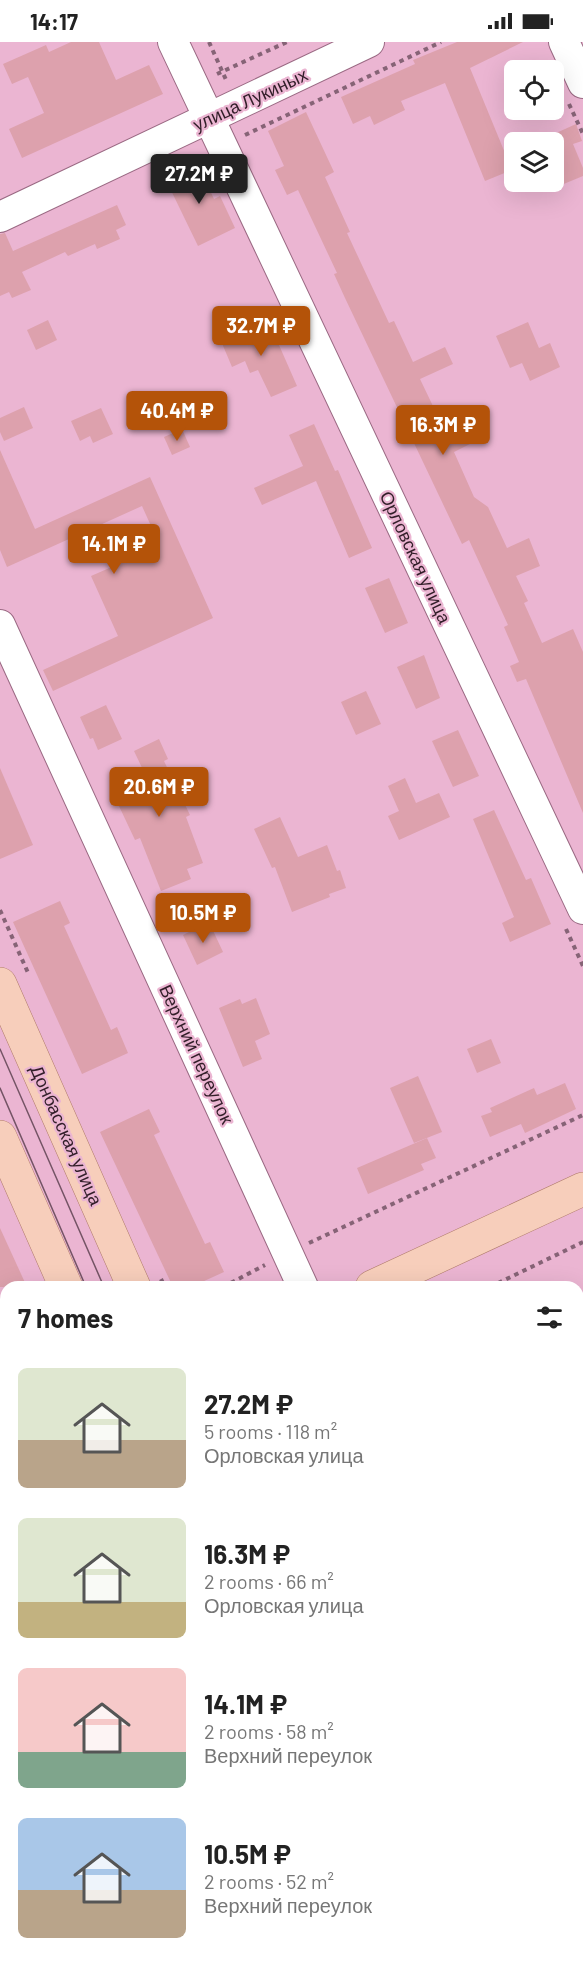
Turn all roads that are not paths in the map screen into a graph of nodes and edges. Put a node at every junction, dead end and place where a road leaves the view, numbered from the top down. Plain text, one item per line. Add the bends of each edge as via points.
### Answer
1 (173, 42) edge
2 (369, 42) edge
3 (564, 42) edge
4 (583, 83) edge
5 (208, 118) junction
6 (0, 217) edge
7 (0, 625) edge
8 (583, 909) edge
9 (0, 984) edge
10 (0, 1137) edge
11 (583, 1189) edge
12 (63, 1281) edge
13 (131, 1281) edge
14 (301, 1281) edge
15 (385, 1281) edge

1 - 5 street, Орловская улица
2 - 5 street, улица Лукиных
3 - 4 street
5 - 6 street, улица Лукиных
5 - 8 street, Орловская улица
7 - 14 street, Верхний переулок
9 - 13 main road, Донбасская улица
10 - 12 main road
11 - 15 main road

